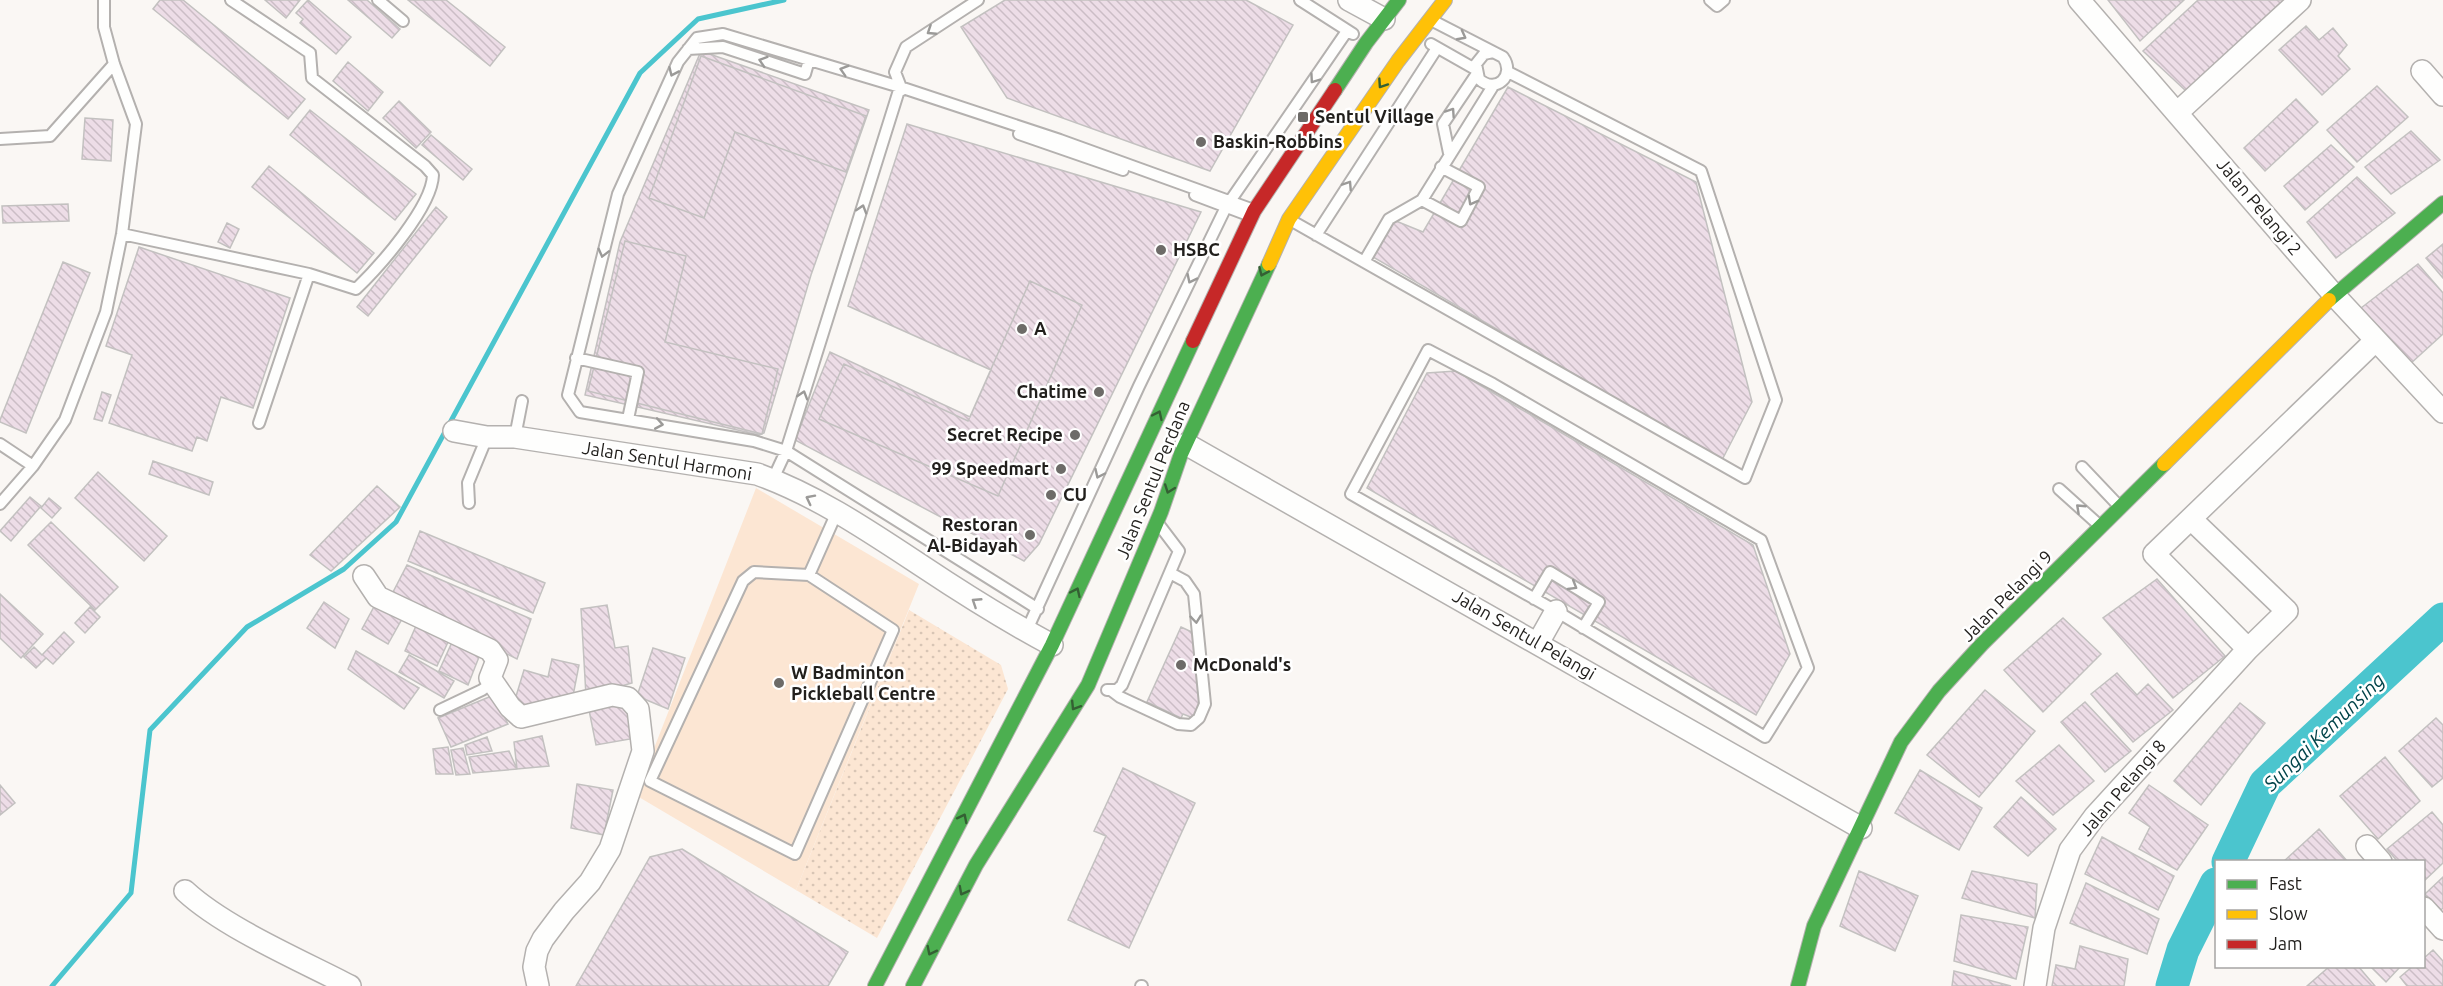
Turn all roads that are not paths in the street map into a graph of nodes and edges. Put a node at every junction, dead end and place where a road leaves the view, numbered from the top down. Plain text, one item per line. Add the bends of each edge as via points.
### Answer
1 (104, 0) edge
2 (231, 0) edge
3 (378, 0) edge
4 (978, 0) edge
5 (1300, 0) edge
6 (1349, 0) edge
7 (1399, 0) edge
8 (1445, 0) edge
9 (1710, 0) edge
10 (1724, 0) edge
11 (2079, 0) edge
12 (2300, 0) edge
13 (1406, 17) dead end
14 (1384, 19) junction
15 (1430, 20) junction
16 (403, 21) dead end
17 (1347, 31) junction
18 (1417, 37) junction
19 (1363, 48) junction
20 (1437, 48) junction
21 (1493, 52) junction
22 (114, 64) junction
23 (2421, 71) dead end
24 (1476, 72) junction
25 (1508, 72) junction
26 (1493, 86) junction
27 (900, 87) junction
28 (2443, 95) edge
29 (2178, 112) junction
30 (0, 139) edge
31 (1449, 153) junction
32 (1441, 167) junction
33 (1422, 200) junction
34 (1228, 204) junction
35 (2443, 204) edge
36 (1253, 213) junction
37 (1289, 219) junction
38 (122, 234) junction
39 (1316, 235) junction
40 (1364, 262) junction
41 (309, 274) junction
42 (2334, 295) junction
43 (2376, 340) junction
44 (576, 358) junction
45 (522, 401) dead end
46 (2443, 412) edge
47 (628, 419) junction
48 (259, 423) dead end
49 (454, 431) dead end
50 (487, 437) junction
51 (515, 437) junction
52 (0, 444) edge
53 (1186, 444) junction
54 (786, 451) junction
55 (33, 466) junction
56 (2082, 467) dead end
57 (773, 479) junction
58 (2060, 489) dead end
59 (469, 503) dead end
60 (0, 504) edge
61 (2121, 507) junction
62 (837, 512) junction
63 (2191, 519) junction
64 (1156, 521) junction
65 (2101, 528) junction
66 (1145, 548) junction
67 (1170, 573) junction
68 (809, 575) junction
69 (364, 576) dead end
70 (1534, 599) junction
71 (1038, 609) junction
72 (1556, 611) junction
73 (1099, 624) dead end
74 (1584, 628) junction
75 (1026, 632) junction
76 (1538, 643) junction
77 (1058, 648) junction
78 (2248, 649) junction
79 (493, 682) junction
80 (1088, 685) junction
81 (1112, 691) junction
82 (440, 710) dead end
83 (1032, 748) dead end
84 (1861, 828) junction
85 (976, 865) junction
86 (185, 891) dead end
87 (2425, 909) edge
88 (2443, 929) edge
89 (350, 986) edge
90 (538, 986) edge
91 (875, 986) edge
92 (913, 986) edge
93 (1798, 986) edge
94 (2035, 986) edge

1 - 22 lane via 104,27
2 - 41 lane via 310,53 312,78 433,175 427,199 356,289
3 - 16 lane
4 -> 27 lane via 906,47 895,72
5 - 17 lane
6 - 14 street
7 - 14 main road, Jalan Sentul Perdana
8 - 15 main road
9 - 10 lane via 1717,6
11 - 29 street, Jalan Pelangi 2
12 - 29 street
13 - 19 main road via 1396,16 1372,47
14 - 19 main road, Jalan Sentul Perdana
15 - 18 main road, Jalan Sentul Perdana via 1415,18
15 -> 21 lane
17 - 19 lane
17 -> 34 lane
18 - 20 lane
18 -> 37 main road, Jalan Sentul Perdana
19 - 36 main road, Jalan Sentul Perdana
20 - 24 lane
39 -> 20 lane
21 - 24 lane via 1480,57
21 - 25 lane via 1503,57
22 - 30 lane via 50,136
22 - 38 lane via 136,123
23 - 28 street
24 - 26 lane via 1483,83
31 -> 24 lane via 1443,124
25 - 26 lane via 1503,81
25 - 40 lane via 1701,171 1776,400 1745,478
26 - 31 lane
27 - 34 lane
27 -> 44 lane via 723,34 697,38 678,62 618,194
54 -> 27 lane
29 - 42 street, Jalan Pelangi 2
31 - 32 lane
32 - 33 lane
32 -> 33 lane via 1479,188 1461,221
33 - 40 lane via 1389,219
34 - 36 lane
34 -> 71 lane via 1139,386
35 - 42 main road, Jalan Pelangi 9
77 -> 36 main road, Jalan Sentul Perdana
37 - 39 lane
37 -> 53 main road, Jalan Sentul Perdana
38 - 41 lane
38 - 55 lane via 106,312 65,420
39 - 40 lane
41 - 48 lane
42 - 43 street, Jalan Pelangi 2
42 - 61 main road, Jalan Pelangi 9
43 - 46 street, Jalan Pelangi 2
43 - 63 street
44 - 47 lane via 568,394 580,411
44 - 47 lane via 638,372
45 - 51 lane
47 -> 54 lane via 754,441
49 - 50 street, Jalan Sentul Harmoni
50 - 51 street, Jalan Sentul Harmoni
50 - 59 lane via 468,483
51 - 57 street, Jalan Sentul Harmoni
52 - 55 lane
53 -> 64 main road, Jalan Sentul Perdana
53 - 76 street, Jalan Sentul Pelangi
54 - 57 lane
54 - 71 lane
55 - 60 lane
56 - 61 lane
62 -> 57 street, Jalan Sentul Harmoni
65 -> 58 lane
61 - 65 main road, Jalan Pelangi 9
62 - 68 lane
75 -> 62 street, Jalan Sentul Harmoni
63 - 78 street via 2154,554
63 - 78 street, Jalan Pelangi 8 via 2287,611
64 - 66 main road, Jalan Sentul Perdana
64 - 67 lane via 1179,551
65 - 84 main road, Jalan Pelangi 9 via 1939,691 1902,742
66 - 73 main road via 1127,571
66 - 80 main road, Jalan Sentul Perdana
67 - 81 lane via 1122,685
67 -> 81 lane via 1185,580 1194,594 1205,704 1202,712 1191,725 1178,724
68 - 68 lane via 893,630 795,854 650,781 743,581 754,572
69 - 79 street via 378,597 490,650 497,660 490,678
70 - 72 lane
70 -> 74 lane via 1550,572 1599,602
70 - 74 lane via 1351,494 1428,350 1761,540 1808,668 1766,737
71 - 75 lane
72 - 74 lane
72 - 76 street
75 - 77 street, Jalan Sentul Harmoni
76 - 84 street, Jalan Sentul Pelangi
91 -> 77 main road, Jalan Sentul Perdana
78 - 94 street, Jalan Pelangi 8 via 2095,816 2070,850 2044,928
79 - 82 lane
79 - 90 street via 521,717 612,695 628,698 638,709 643,751 614,839 590,882 543,939 534,967
80 - 81 lane
80 -> 85 main road, Jalan Sentul Perdana
83 - 85 main road
84 - 93 main road, Jalan Pelangi 9 via 1814,926
85 -> 92 main road, Jalan Sentul Perdana
86 - 89 street via 245,931
87 - 88 street

